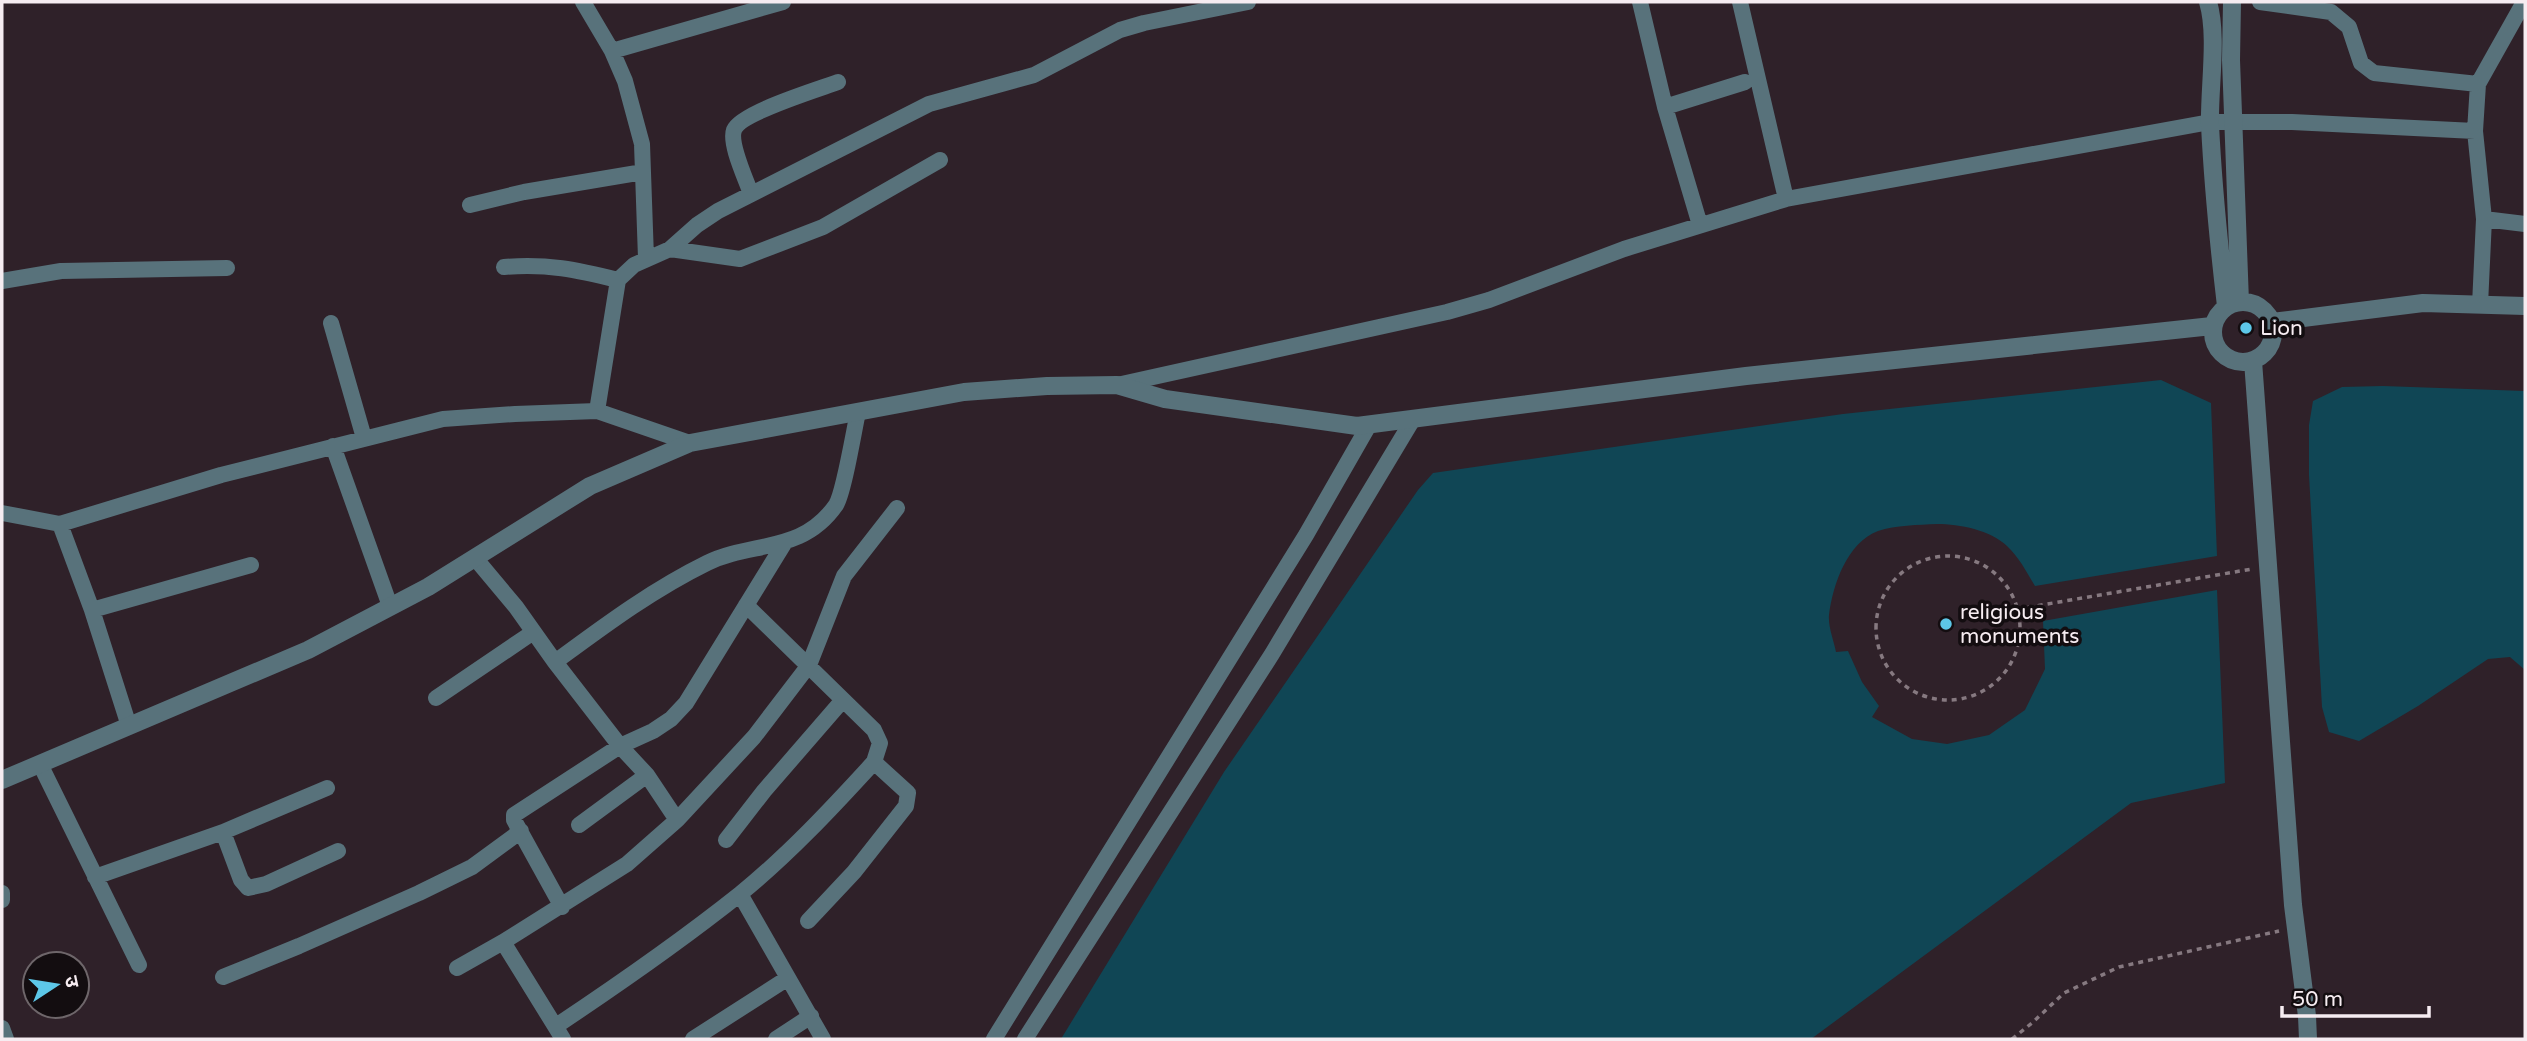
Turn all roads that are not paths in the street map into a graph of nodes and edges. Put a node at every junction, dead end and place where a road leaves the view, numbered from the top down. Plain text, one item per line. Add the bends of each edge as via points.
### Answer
1 (583, 2) edge
2 (783, 2) edge
3 (1248, 2) edge
4 (1640, 2) edge
5 (1740, 2) edge
6 (2208, 2) edge
7 (2232, 2) edge
8 (2260, 2) edge
9 (2524, 2) edge
10 (1206, 6) edge
11 (612, 51) junction
12 (838, 82) dead end
13 (1745, 82) dead end
14 (2478, 84) junction
15 (1665, 107) junction
16 (2232, 121) junction
17 (2210, 122) junction
18 (2475, 131) junction
19 (940, 160) dead end
20 (643, 172) junction
21 (751, 194) junction
22 (1786, 199) junction
23 (470, 205) dead end
24 (2484, 219) junction
25 (2525, 224) edge
26 (1700, 225) junction
27 (670, 249) junction
28 (646, 258) junction
29 (504, 267) dead end
30 (227, 268) dead end
31 (618, 280) junction
32 (2, 281) edge
33 (2233, 304) junction
34 (2480, 304) junction
35 (2525, 306) edge
36 (2272, 322) junction
37 (331, 323) dead end
38 (2212, 326) junction
39 (2253, 361) junction
40 (1117, 384) junction
41 (597, 411) junction
42 (858, 412) junction
43 (1412, 421) junction
44 (1369, 425) junction
45 (364, 438) junction
46 (690, 443) junction
47 (333, 446) junction
48 (897, 508) dead end
49 (2, 513) edge
50 (60, 524) junction
51 (785, 542) junction
52 (475, 558) junction
53 (251, 565) dead end
54 (746, 605) junction
55 (390, 606) junction
56 (92, 610) junction
57 (532, 633) junction
58 (555, 662) junction
59 (809, 665) junction
60 (436, 698) dead end
61 (842, 701) junction
62 (129, 726) junction
63 (620, 746) junction
64 (874, 762) junction
65 (40, 764) junction
66 (648, 775) junction
67 (2, 780) edge
68 (327, 788) dead end
69 (677, 820) junction
70 (579, 825) dead end
71 (521, 831) junction
72 (223, 832) junction
73 (726, 840) dead end
74 (338, 851) dead end
75 (95, 877) junction
76 (2, 893) edge
77 (740, 894) junction
78 (2, 900) edge
79 (562, 907) junction
80 (808, 921) dead end
81 (503, 942) junction
82 (139, 965) dead end
83 (457, 968) dead end
84 (223, 977) dead end
85 (788, 978) junction
86 (1031, 978) junction
87 (1054, 995) junction
88 (811, 1016) junction
89 (2, 1028) edge
90 (560, 1033) edge
91 (6, 1039) edge
92 (693, 1039) edge
93 (776, 1039) edge
94 (823, 1039) edge
95 (994, 1039) edge
96 (1025, 1039) edge
97 (2308, 1039) edge

1 - 11 street
2 - 11 street
3 - 10 street
4 - 15 street
5 - 22 street
6 - 17 street
7 - 16 street
8 - 14 street via 2331,12 2349,27 2361,63 2374,73
9 - 14 street
10 - 21 street via 1120,30 1034,75 929,104
11 - 20 street via 642,144
12 - 21 street via 752,114 737,125 735,147
13 - 15 street
14 - 18 street
15 - 26 street
16 - 17 street
16 - 18 street
16 - 33 street
17 - 22 street
17 - 33 street via 2216,216
18 - 24 street
19 - 27 street via 823,227 740,259
20 - 23 street
20 - 28 street
21 - 27 street via 718,211
22 - 26 street
24 - 25 street
24 - 34 street
26 - 40 street via 1447,312
27 - 28 street
28 - 31 street
29 - 31 street via 569,268
30 - 32 street via 61,271
31 - 41 street
33 - 36 street via 2255,303
33 - 38 street via 2220,312
34 - 35 street
34 - 36 street via 2423,303
36 - 39 street via 2271,345
37 - 45 street
38 - 39 street via 2221,353 2241,363
38 - 43 street via 1746,376
39 - 97 street
40 - 42 street via 964,391
40 - 44 street via 1166,399
41 - 45 street via 443,419
41 - 46 street
42 - 46 street
42 - 51 street via 837,503 812,530
43 - 44 street
43 - 87 street via 1272,654
44 - 86 street via 1306,535
45 - 47 street
46 - 52 street via 590,486
47 - 50 street
47 - 55 street
48 - 59 street via 844,576
49 - 50 street
50 - 56 street
51 - 54 street
51 - 58 street via 710,561 650,594
52 - 55 street
52 - 57 street
53 - 56 street
54 - 59 street
54 - 63 street via 686,703 653,731
55 - 62 street via 308,650
56 - 62 street
57 - 58 street
57 - 60 street
58 - 63 street
59 - 61 street
59 - 69 street via 754,737
61 - 64 street via 874,730 880,743
61 - 73 street
62 - 65 street
63 - 66 street
63 - 71 street via 517,811 514,820
64 - 77 street
64 - 80 street via 908,793 906,806
65 - 67 street
65 - 75 street
66 - 69 street
66 - 70 street
68 - 72 street
69 - 79 street via 627,864
71 - 79 street
71 - 84 street via 472,867 419,893
72 - 74 street via 248,888
72 - 75 street
75 - 82 street
76 - 78 street
77 - 85 street
77 - 90 street
79 - 81 street
81 - 83 street
81 - 90 street
85 - 88 street
85 - 92 street
86 - 87 street
86 - 95 street
87 - 96 street
88 - 93 street
88 - 94 street
89 - 91 street

